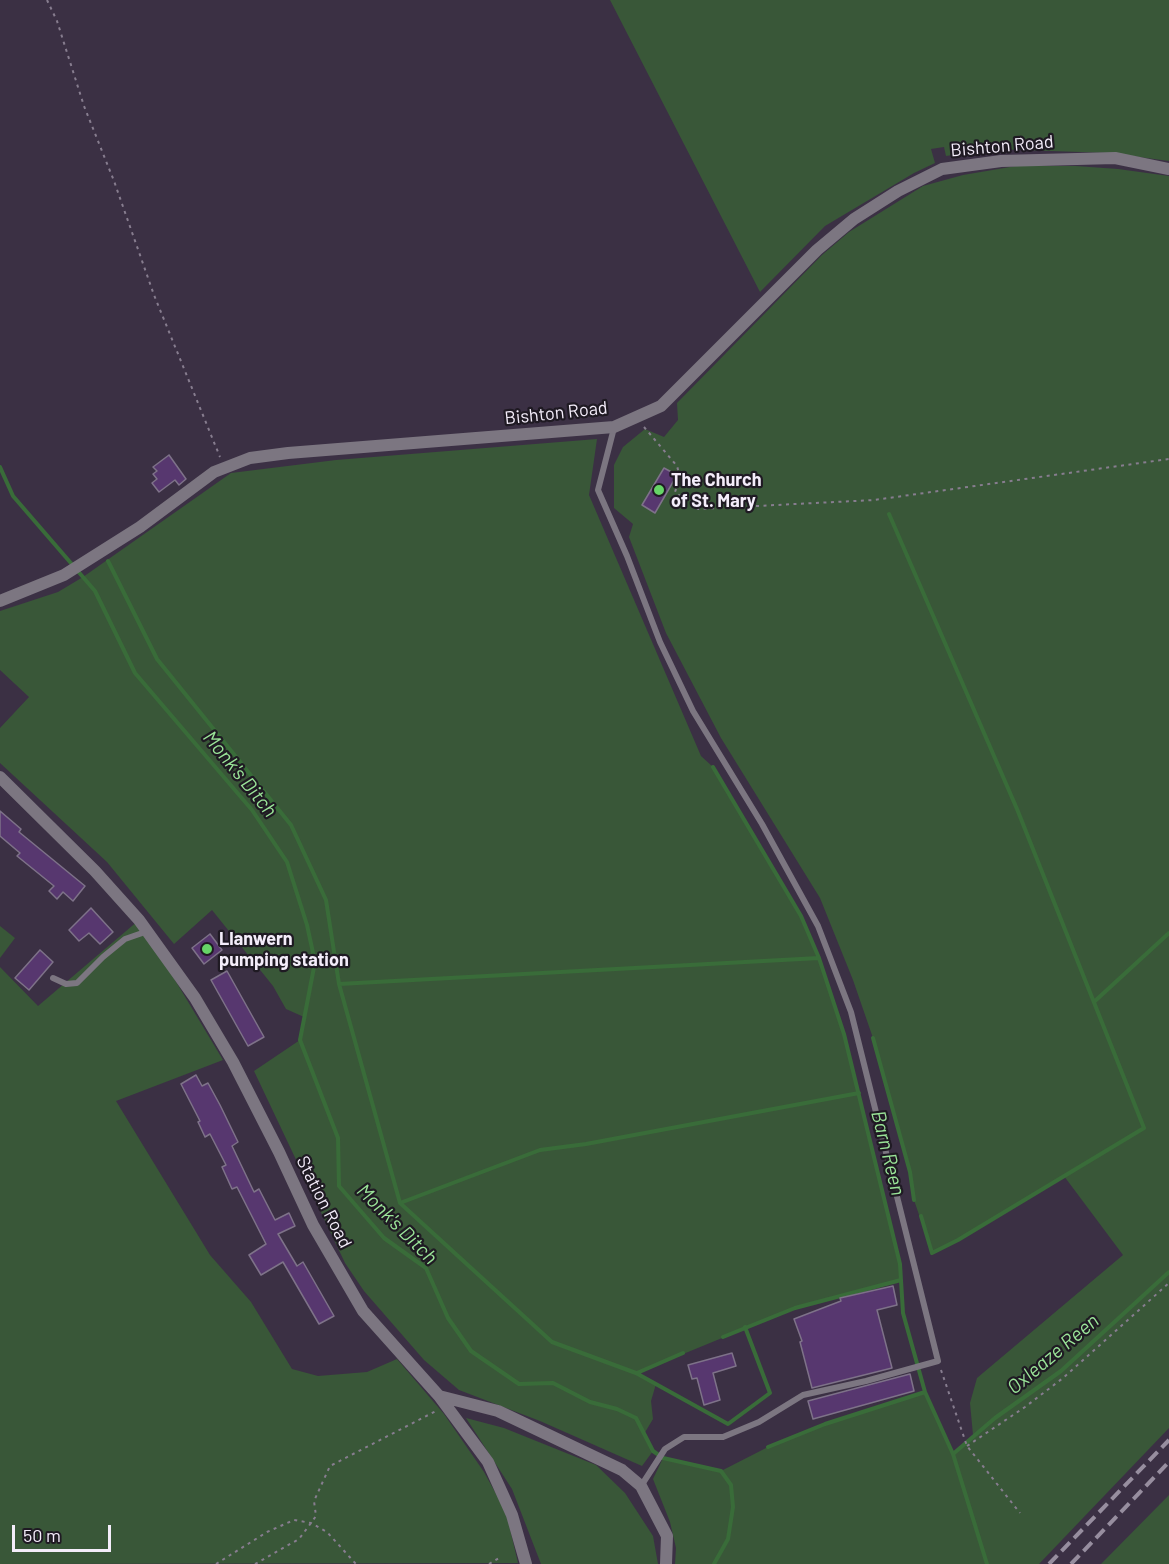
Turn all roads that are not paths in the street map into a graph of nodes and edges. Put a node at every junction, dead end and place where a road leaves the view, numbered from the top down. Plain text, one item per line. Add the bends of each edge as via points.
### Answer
1 (1169, 169) edge
2 (614, 427) junction
3 (0, 601) edge
4 (0, 777) edge
5 (148, 931) junction
6 (53, 978) dead end
7 (443, 1401) junction
8 (641, 1486) junction
9 (526, 1564) edge
10 (666, 1564) edge

1 - 2 street, Bishton Road via 1115,158 1001,161 942,169 854,219 817,250 661,406
2 - 3 street, Bishton Road via 250,458 214,472 63,575
2 - 8 lane via 598,490 660,642 693,711 818,926 851,1012 938,1361 803,1395 737,1433 684,1437 665,1449
4 - 5 street, Station Road via 95,871
5 - 6 lane via 125,939 77,983 68,985
5 - 7 street, Station Road via 233,1062 313,1225 363,1311
7 - 8 street via 498,1411 622,1470
7 - 9 street, Station Road via 488,1462 512,1515
8 - 10 street via 667,1536

